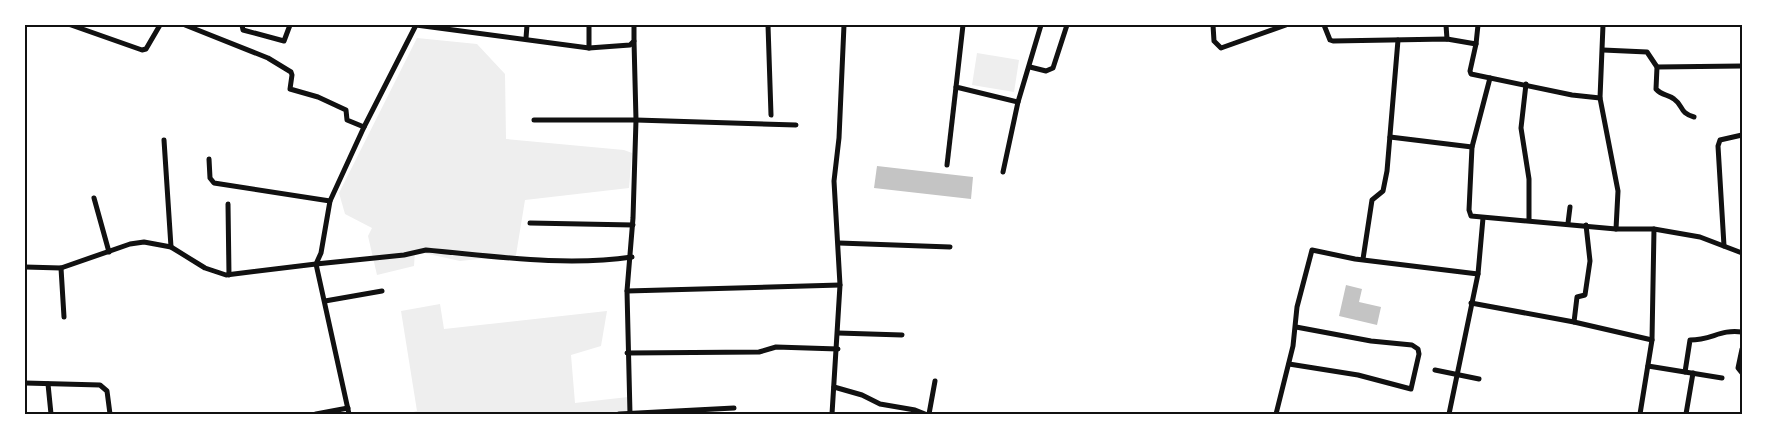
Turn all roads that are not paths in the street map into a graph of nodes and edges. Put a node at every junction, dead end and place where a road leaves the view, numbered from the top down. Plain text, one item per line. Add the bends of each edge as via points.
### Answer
1 (71, 25) edge
2 (160, 25) edge
3 (185, 25) edge
4 (242, 25) edge
5 (290, 25) edge
6 (416, 25) edge
7 (527, 25) edge
8 (589, 25) edge
9 (634, 25) edge
10 (768, 25) edge
11 (844, 25) edge
12 (963, 25) edge
13 (1041, 25) edge
14 (1067, 25) edge
15 (1213, 25) edge
16 (1286, 25) edge
17 (1324, 25) edge
18 (1446, 25) edge
19 (1478, 25) edge
20 (1603, 25) edge
21 (83, 27) edge
22 (456, 27) edge
23 (526, 38) junction
24 (1447, 38) junction
25 (1398, 40) junction
26 (634, 42) junction
27 (1476, 44) junction
28 (589, 48) junction
29 (1603, 50) junction
30 (1742, 66) edge
31 (1030, 67) junction
32 (1657, 67) junction
33 (1490, 78) junction
34 (1526, 84) junction
35 (956, 87) junction
36 (1600, 98) junction
37 (1018, 102) junction
38 (771, 115) dead end
39 (1694, 117) dead end
40 (534, 120) dead end
41 (636, 120) junction
42 (796, 125) dead end
43 (364, 127) junction
44 (1742, 135) edge
45 (1390, 137) junction
46 (164, 140) dead end
47 (1472, 147) junction
48 (209, 159) dead end
49 (948, 164) dead end
50 (1003, 172) dead end
51 (94, 198) dead end
52 (330, 201) junction
53 (228, 204) dead end
54 (1570, 207) dead end
55 (1483, 218) junction
56 (1529, 220) junction
57 (530, 223) dead end
58 (1568, 223) junction
59 (633, 225) junction
60 (1586, 225) junction
61 (1616, 228) junction
62 (1654, 230) junction
63 (839, 243) junction
64 (1724, 246) junction
65 (171, 247) junction
66 (950, 247) dead end
67 (109, 252) junction
68 (1742, 253) edge
69 (632, 257) junction
70 (1363, 259) junction
71 (316, 264) junction
72 (25, 268) edge
73 (61, 268) junction
74 (1478, 274) junction
75 (229, 275) junction
76 (840, 285) junction
77 (382, 291) dead end
78 (627, 291) junction
79 (325, 301) junction
80 (1471, 303) junction
81 (64, 317) dead end
82 (1574, 322) junction
83 (1296, 326) junction
84 (1742, 332) edge
85 (838, 333) junction
86 (902, 335) dead end
87 (1652, 340) junction
88 (838, 349) junction
89 (1742, 349) edge
90 (627, 353) junction
91 (1289, 364) junction
92 (1648, 366) junction
93 (1435, 370) dead end
94 (1685, 372) junction
95 (1693, 373) junction
96 (1742, 373) edge
97 (1458, 375) junction
98 (1722, 378) dead end
99 (1479, 379) dead end
100 (935, 381) dead end
101 (25, 383) edge
102 (48, 384) junction
103 (834, 387) junction
104 (734, 408) dead end
105 (348, 411) edge
106 (52, 414) edge
107 (110, 414) edge
108 (316, 414) edge
109 (619, 414) edge
110 (630, 414) edge
111 (832, 414) edge
112 (925, 414) edge
113 (929, 414) edge
114 (1278, 414) edge
115 (1449, 414) edge
116 (1640, 414) edge
117 (1686, 414) edge

1 - 21 street
2 - 21 street via 144,50
3 - 43 street via 268,58 291,72 290,89 338,105 346,110 347,120
4 - 5 street via 243,30 284,41
6 - 22 street
6 - 43 street
7 - 23 street
8 - 28 street
9 - 26 street
10 - 38 street
11 - 63 street via 834,181
12 - 35 street
13 - 31 street
14 - 31 street via 1053,68 1046,71
15 - 16 street via 1217,46 1221,48
17 - 25 street via 1333,41
18 - 24 street
19 - 27 street
20 - 29 street
22 - 23 street
23 - 28 street
24 - 25 street
24 - 27 street
25 - 45 street
26 - 28 street via 623,46
26 - 41 street
27 - 33 street via 1471,74
29 - 32 street via 1647,52
29 - 36 street
30 - 32 street
31 - 37 street
32 - 39 street via 1656,89 1675,99 1683,113
33 - 34 street
33 - 47 street
34 - 36 street
34 - 56 street via 1521,128 1529,179
35 - 37 street
35 - 49 street
36 - 61 street via 1618,191
37 - 50 street
40 - 41 street
41 - 42 street
41 - 59 street
43 - 52 street
44 - 64 street via 1720,140 1718,146
45 - 47 street
45 - 70 street via 1384,189 1372,200
46 - 65 street
47 - 55 street via 1469,210 1471,216
48 - 52 street via 210,178 214,183
51 - 67 street
52 - 71 street
53 - 75 street
54 - 58 street
55 - 56 street
55 - 74 street
56 - 58 street
57 - 59 street
58 - 60 street
59 - 69 street
60 - 61 street
60 - 82 street via 1590,261 1585,295 1577,296
61 - 62 street
62 - 64 street via 1700,237
62 - 87 street
63 - 66 street
63 - 76 street
64 - 68 street
65 - 67 street via 144,242
65 - 75 street via 205,268
67 - 73 street
69 - 71 street via 561,261 426,250
69 - 78 street
70 - 74 street
70 - 83 street via 1312,250 1297,307
71 - 75 street
71 - 79 street
72 - 73 street
73 - 81 street
74 - 80 street
76 - 78 street
76 - 85 street
77 - 79 street
78 - 90 street
79 - 105 street
80 - 82 street
80 - 97 street
82 - 87 street
83 - 91 street
83 - 91 street via 1371,341 1412,345 1419,354 1411,389 1358,375
84 - 94 street via 1726,330 1704,340 1690,340
85 - 86 street
85 - 88 street
87 - 92 street
88 - 90 street
88 - 103 street
89 - 96 street via 1738,368
90 - 110 street
91 - 114 street
92 - 94 street
92 - 116 street
93 - 97 street
94 - 95 street
95 - 98 street
95 - 117 street
97 - 99 street
97 - 115 street
100 - 113 street
101 - 102 street
102 - 106 street
102 - 107 street via 100,385 108,391
103 - 111 street
103 - 112 street via 880,404
104 - 110 street
105 - 108 street
109 - 110 street

